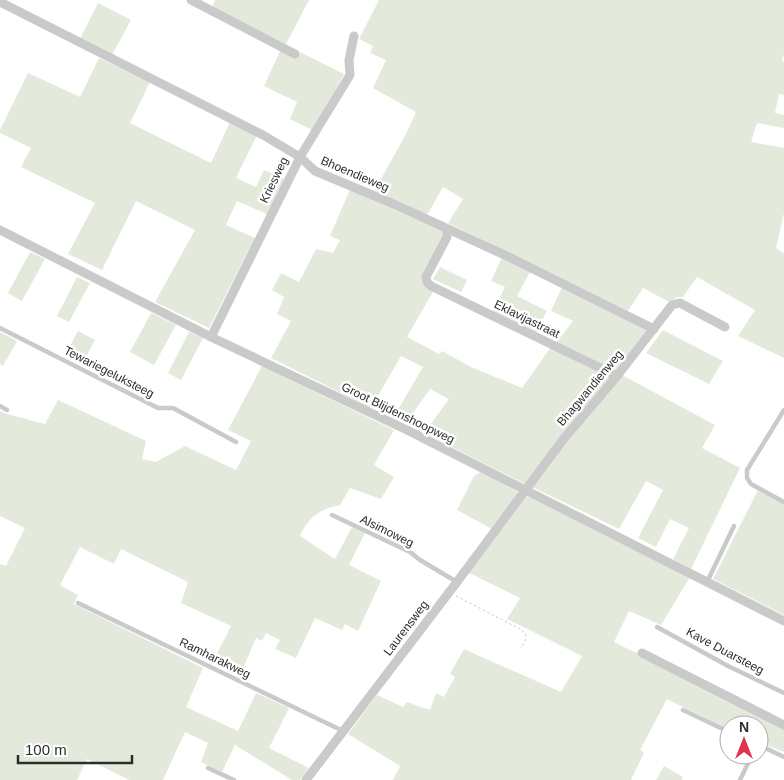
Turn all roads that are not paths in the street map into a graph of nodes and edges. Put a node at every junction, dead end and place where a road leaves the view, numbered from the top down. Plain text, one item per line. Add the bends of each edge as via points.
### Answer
1 (191, 0) edge
2 (0, 2) edge
3 (354, 36) dead end
4 (295, 54) dead end
5 (300, 157) junction
6 (447, 229) junction
7 (0, 230) edge
8 (724, 327) dead end
9 (0, 328) edge
10 (654, 329) junction
11 (211, 337) junction
12 (617, 376) junction
13 (0, 406) edge
14 (7, 410) dead end
15 (784, 410) edge
16 (236, 442) dead end
17 (524, 490) junction
18 (784, 502) edge
19 (332, 515) dead end
20 (734, 526) dead end
21 (457, 582) junction
22 (707, 582) junction
23 (78, 603) dead end
24 (784, 622) edge
25 (658, 626) dead end
26 (642, 653) dead end
27 (784, 693) edge
28 (683, 710) dead end
29 (784, 725) edge
30 (719, 727) edge
31 (343, 731) junction
32 (769, 749) edge
33 (784, 756) edge
34 (747, 765) edge
35 (208, 768) dead end
36 (234, 780) edge
37 (306, 780) edge
38 (740, 780) edge

1 - 4 street
2 - 5 street, Bhoendieweg via 263,135
3 - 5 street, Kriesweg via 349,60 350,75
5 - 6 street, Bhoendieweg via 315,171
5 - 11 street, Kriesweg
6 - 10 street, Bhoendieweg
6 - 12 street, Eklavijastraat via 447,237 426,277 431,286
7 - 11 street, Groot Blijdenshoopweg
8 - 10 street, Bhagwandienweg via 676,303
9 - 16 lane, Tewariegeluksteeg via 158,408 174,408
10 - 12 street, Bhagwandienweg
11 - 17 street, Groot Blijdenshoopweg via 407,430
12 - 17 street, Bhagwandienweg
13 - 14 lane
15 - 18 lane via 746,470 751,484
17 - 21 street, Laurensweg
17 - 22 street, Groot Blijdenshoopweg
19 - 21 lane, Alsimoweg via 410,552
20 - 22 lane
21 - 31 street, Laurensweg
22 - 24 street, Groot Blijdenshoopweg
23 - 31 lane, Ramharakweg
25 - 27 lane, Kave Duarsteeg
26 - 29 street
28 - 30 lane
31 - 37 street, Laurensweg
32 - 33 lane
34 - 38 lane
35 - 36 lane

